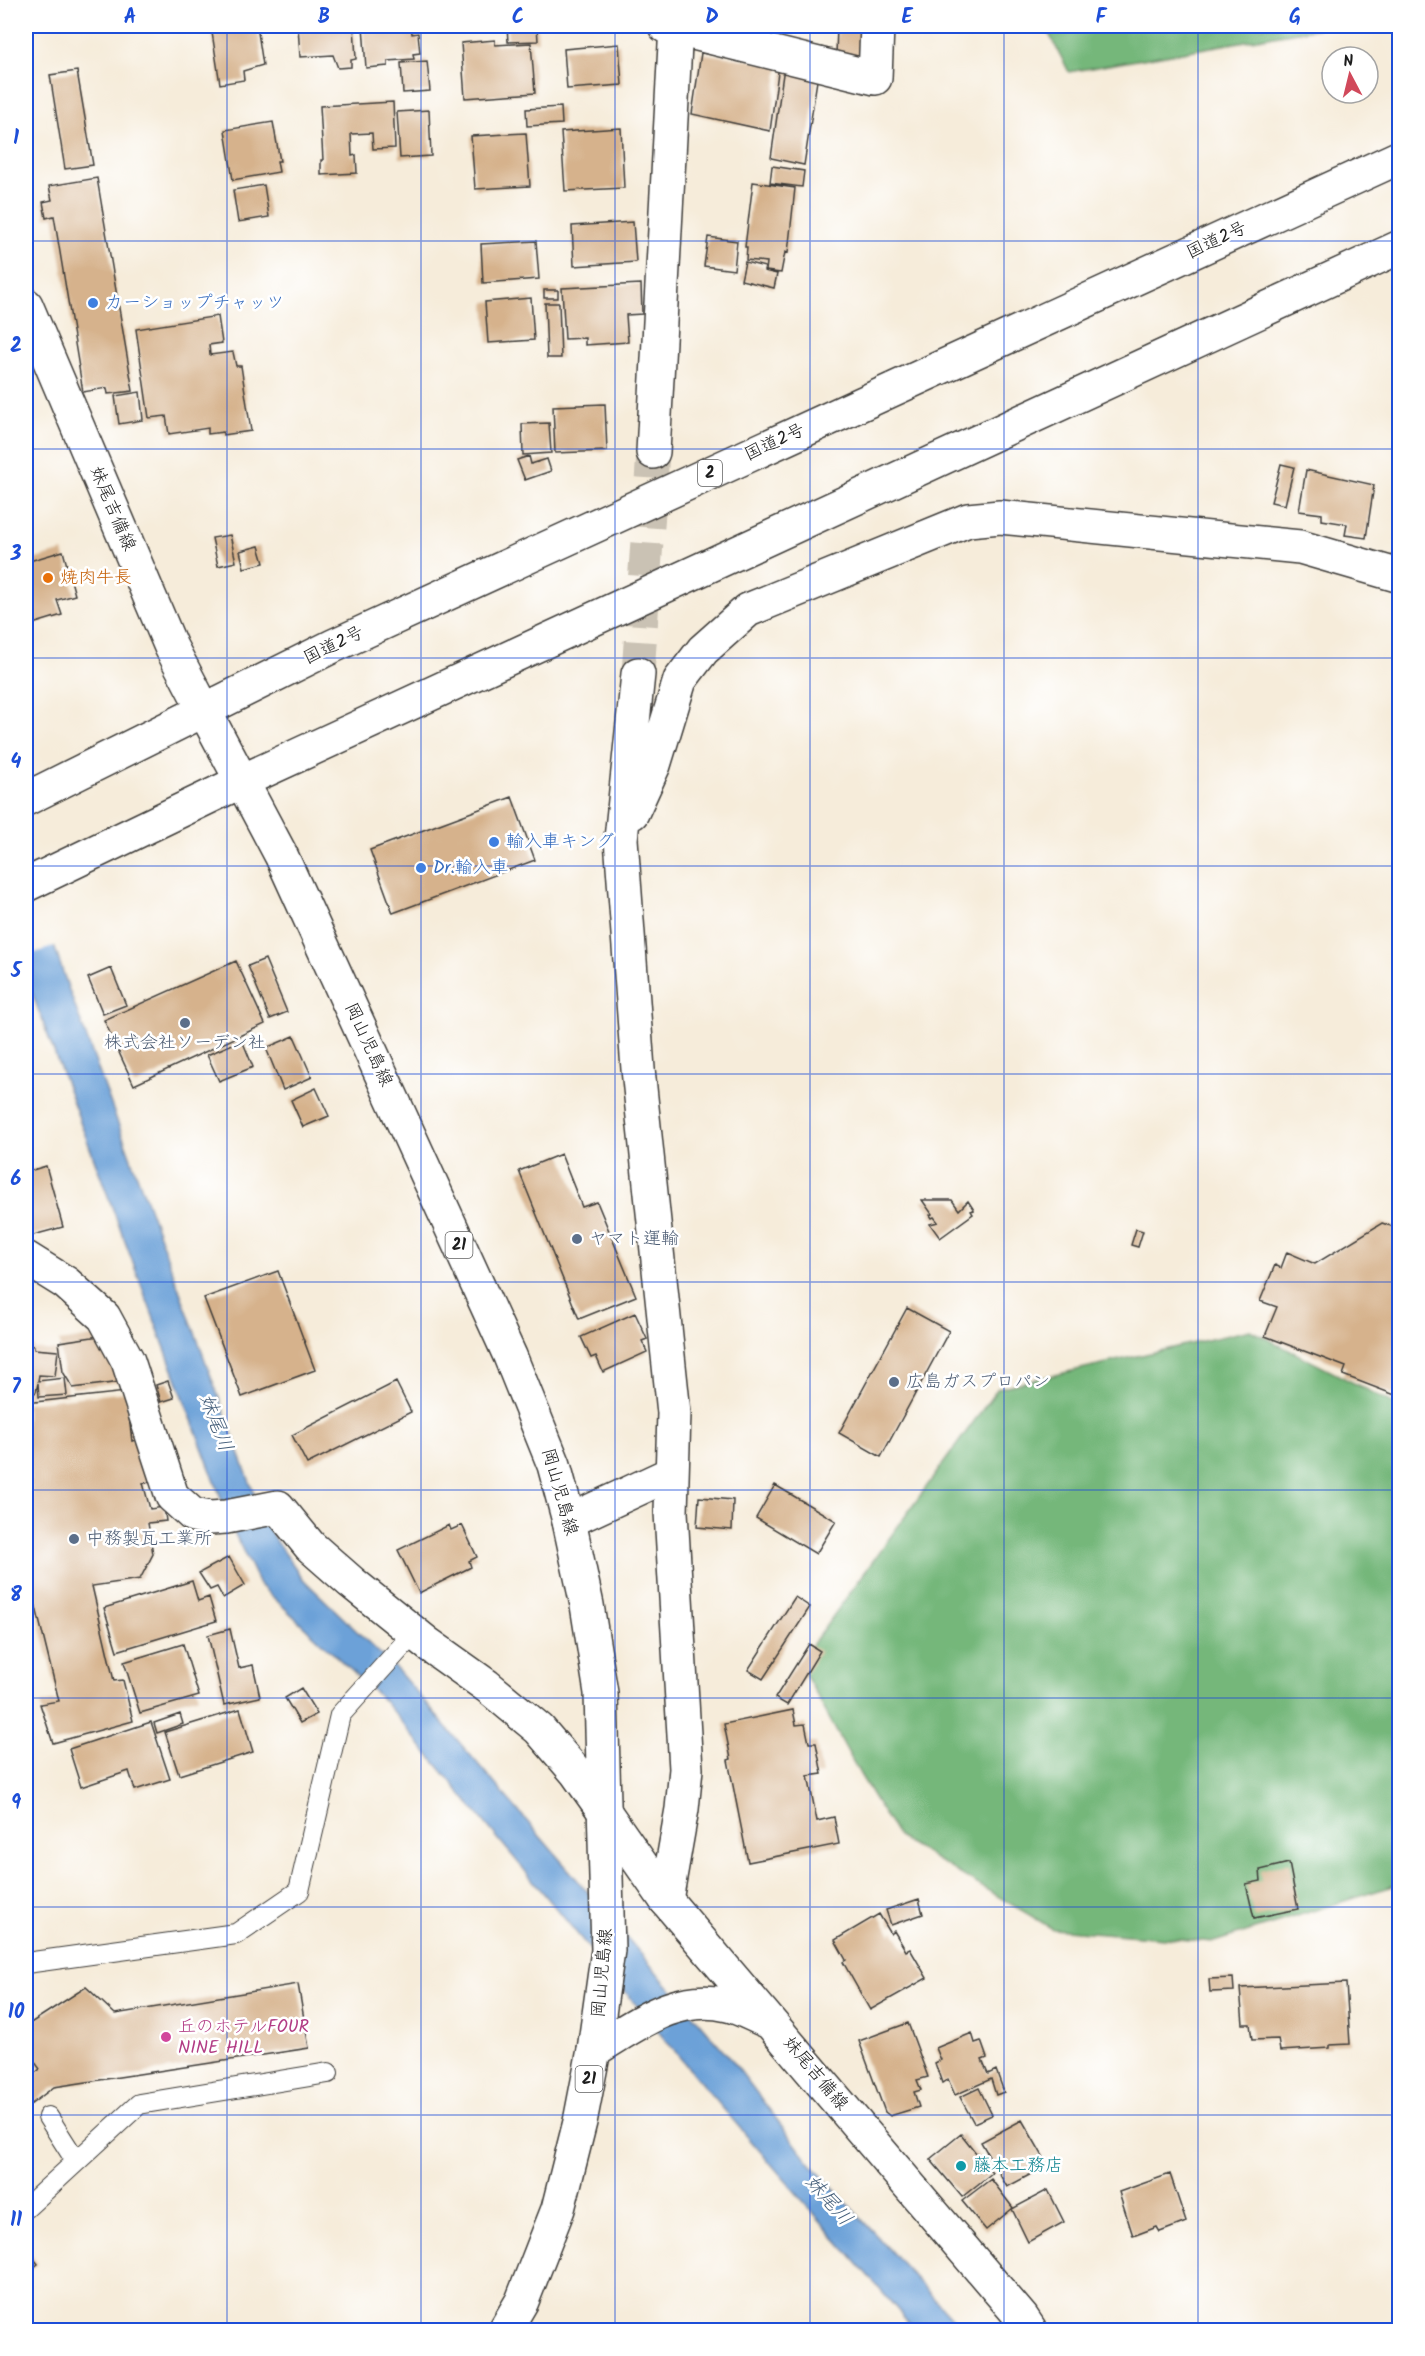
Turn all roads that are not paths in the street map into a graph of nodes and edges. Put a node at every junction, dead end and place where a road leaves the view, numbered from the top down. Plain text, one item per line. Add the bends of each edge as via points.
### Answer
1 (672, 26) edge
2 (877, 26) edge
3 (1400, 157) edge
4 (1400, 247) edge
5 (26, 305) edge
6 (653, 452) tunnel mouth
7 (1400, 576) edge
8 (638, 674) tunnel mouth
9 (204, 710) junction
10 (242, 782) junction
11 (26, 799) edge
12 (621, 839) junction
13 (32, 882) edge
14 (26, 1258) edge
15 (672, 1473) junction
16 (569, 1521) junction
17 (408, 1639) junction
18 (606, 1814) junction
19 (666, 1900) junction
20 (26, 1963) edge
21 (771, 2023) junction
22 (594, 2050) junction
23 (328, 2073) dead end
24 (48, 2117) dead end
25 (76, 2161) junction
26 (26, 2208) edge
27 (506, 2331) edge
28 (1030, 2331) edge

1 - 2 main road via 875,78
1 - 6 main road
3 - 9 main road, 国道2号 / 2 via 333,645
4 - 10 main road
5 - 9 main road, 妹尾吉備線 via 171,647
7 - 12 main road via 1300,547 1000,517 968,520 748,610 703,650 680,680 654,765
8 - 12 main road
9 - 10 main road, 岡山児島線 / 21
9 - 11 main road, 国道2号 / 2
10 - 13 main road
10 - 16 main road, 岡山児島線 / 21 via 281,855 510,1356 554,1465
12 - 15 main road via 638,1069 674,1413
14 - 17 main road, 妹尾吉備線 via 66,1282 104,1317 129,1361 172,1496 193,1515 210,1518 278,1507 310,1546
15 - 16 main road
15 - 19 main road via 686,1769
16 - 18 main road, 岡山児島線 / 21 via 601,1693
17 - 18 main road, 妹尾吉備線 via 487,1686 539,1729
17 - 20 lane via 340,1715 299,1891 236,1934
18 - 19 main road, 妹尾吉備線
18 - 22 main road, 岡山児島線 / 21 via 608,1950
19 - 21 main road, 妹尾吉備線
21 - 22 main road via 727,2005 678,2004 655,2013
21 - 28 main road, 妹尾吉備線
22 - 27 main road, 岡山児島線 / 21 via 558,2209
23 - 25 lane via 139,2104
24 - 25 lane
25 - 26 lane

